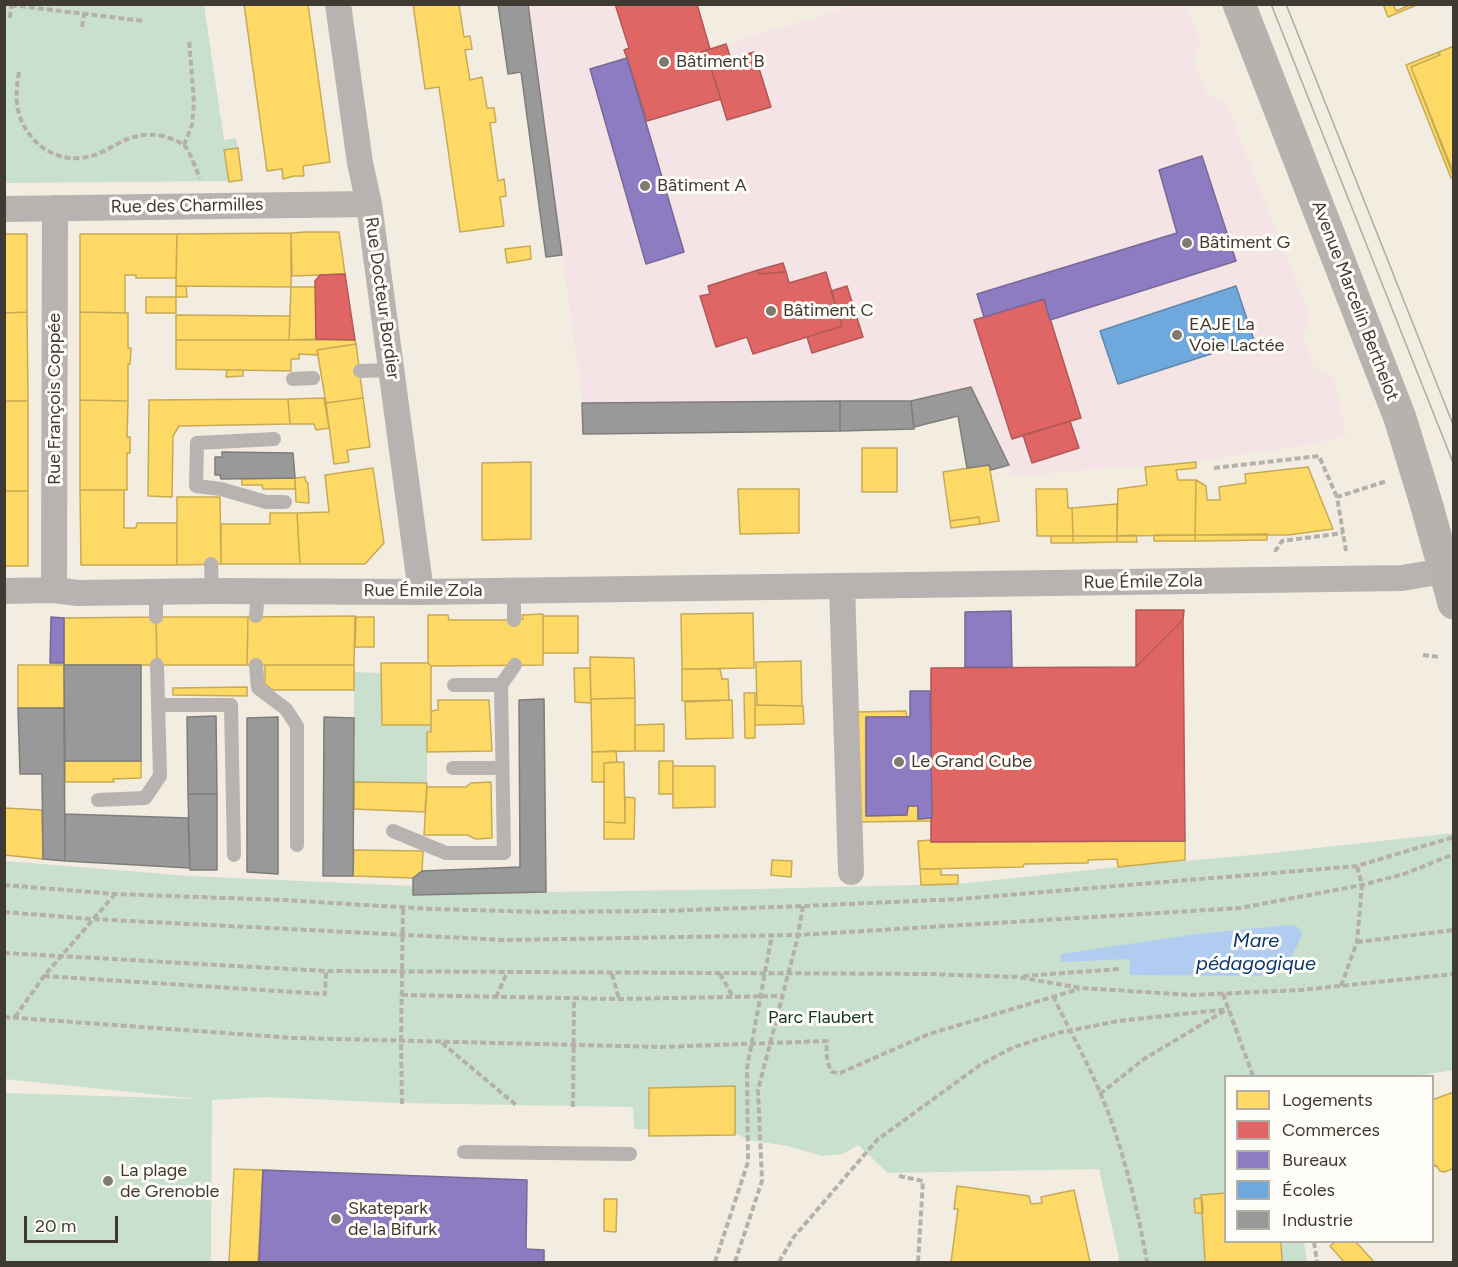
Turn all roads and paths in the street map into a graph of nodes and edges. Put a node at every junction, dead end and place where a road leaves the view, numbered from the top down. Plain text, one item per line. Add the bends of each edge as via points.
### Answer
1 (338, 4) edge
2 (1239, 4) edge
3 (10, 5) edge
4 (84, 14) junction
5 (10, 18) dead end
6 (144, 21) dead end
7 (82, 27) dead end
8 (189, 39) dead end
9 (19, 72) dead end
10 (184, 145) junction
11 (369, 204) junction
12 (201, 206) junction
13 (4, 208) edge
14 (55, 208) junction
15 (392, 370) junction
16 (360, 372) dead end
17 (313, 378) dead end
18 (293, 379) dead end
19 (274, 440) dead end
20 (1214, 468) dead end
21 (1387, 481) dead end
22 (1337, 497) junction
23 (285, 502) dead end
24 (1343, 533) junction
25 (1276, 550) dead end
26 (211, 564) dead end
27 (1444, 571) junction
28 (1350, 579) junction
29 (842, 586) junction
30 (54, 590) junction
31 (4, 591) edge
32 (212, 591) junction
33 (258, 591) junction
34 (514, 591) junction
35 (421, 592) junction
36 (1454, 603) edge
37 (256, 616) dead end
38 (514, 620) dead end
39 (1423, 655) dead end
40 (1441, 657) dead end
41 (157, 665) dead end
42 (256, 665) dead end
43 (515, 665) dead end
44 (453, 685) dead end
45 (501, 685) junction
46 (158, 705) junction
47 (453, 768) dead end
48 (502, 768) junction
49 (98, 800) dead end
50 (393, 831) dead end
51 (1454, 837) edge
52 (297, 845) dead end
53 (1454, 854) edge
54 (234, 855) dead end
55 (1357, 866) junction
56 (850, 872) dead end
57 (4, 885) edge
58 (1362, 885) junction
59 (115, 894) junction
60 (803, 906) junction
61 (403, 908) junction
62 (4, 912) edge
63 (92, 919) junction
64 (1454, 930) edge
65 (772, 935) junction
66 (799, 935) junction
67 (403, 936) junction
68 (1357, 942) junction
69 (4, 953) edge
70 (60, 958) junction
71 (1120, 969) dead end
72 (326, 971) junction
73 (403, 973) junction
74 (507, 973) junction
75 (612, 974) junction
76 (720, 974) junction
77 (764, 974) junction
78 (789, 974) junction
79 (1454, 974) edge
80 (44, 976) junction
81 (1017, 977) junction
82 (1341, 986) junction
83 (1081, 988) junction
84 (1223, 994) junction
85 (402, 995) junction
86 (782, 996) junction
87 (1053, 996) junction
88 (496, 997) junction
89 (733, 997) junction
90 (759, 997) junction
91 (574, 998) junction
92 (619, 999) junction
93 (1229, 1009) junction
94 (4, 1017) edge
95 (14, 1017) junction
96 (1071, 1031) junction
97 (400, 1041) junction
98 (441, 1042) junction
99 (770, 1043) junction
100 (751, 1044) junction
101 (573, 1046) junction
102 (1252, 1075) edge
103 (1100, 1094) junction
104 (402, 1104) dead end
105 (516, 1105) dead end
106 (573, 1107) dead end
107 (464, 1152) dead end
108 (630, 1154) dead end
109 (899, 1176) dead end
110 (1314, 1243) edge
111 (715, 1263) edge
112 (735, 1263) edge
113 (779, 1263) edge
114 (918, 1263) edge
115 (1147, 1263) edge
116 (1317, 1263) edge

1 - 11 street, Rue Docteur Bordier
2 - 27 main road, Avenue Marcelin Berthelot via 1400,418
3 - 4 path
3 - 5 path
4 - 6 path
4 - 7 path
8 - 10 path via 194,103
9 - 10 path via 17,105 22,123 35,141 53,154 81,158 120,141 149,134
10 - 12 path via 200,178
11 - 12 street, Rue des Charmilles
11 - 15 street, Rue Docteur Bordier
12 - 14 street, Rue des Charmilles
13 - 14 street, Rue des Charmilles
14 - 30 street, Rue François Coppée
15 - 16 lane
15 - 35 street, Rue Docteur Bordier
17 - 18 lane
19 - 23 lane via 196,442 196,486 209,492 221,489 266,502
20 - 22 path via 1319,456
21 - 22 path
22 - 24 path
24 - 25 path via 1282,541
24 - 28 path
26 - 32 lane
27 - 28 street, Rue Émile Zola via 1402,578
27 - 36 main road, Avenue Marcelin Berthelot
28 - 29 street, Rue Émile Zola
29 - 34 street, Rue Émile Zola
29 - 56 street
30 - 31 street, Rue Émile Zola
30 - 32 street, Rue Émile Zola via 156,605
32 - 33 street, Rue Émile Zola
33 - 35 street, Rue Émile Zola
33 - 37 lane
34 - 35 street, Rue Émile Zola
34 - 38 lane
39 - 40 path
41 - 46 lane
42 - 52 lane via 258,688 286,709 297,726
43 - 45 lane
44 - 45 lane
45 - 48 lane
46 - 49 lane via 160,776 145,798
46 - 54 lane via 231,705
47 - 48 lane
48 - 50 lane via 504,853 446,853
51 - 55 path
53 - 58 path
55 - 58 path
55 - 60 path via 960,899
57 - 59 path
58 - 66 path via 1240,908
58 - 68 path
59 - 61 path
59 - 63 path
60 - 61 path via 541,912
60 - 66 path
61 - 67 path
62 - 63 path
63 - 67 path
63 - 70 path
64 - 68 path
65 - 66 path
65 - 67 path via 505,940
65 - 77 path
66 - 78 path
67 - 73 path
68 - 82 path
69 - 70 path
70 - 72 path
70 - 80 path
71 - 81 path
72 - 73 path
72 - 80 path via 325,994
73 - 74 path
73 - 85 path
74 - 75 path
74 - 88 path
75 - 76 path
75 - 92 path
76 - 77 path
76 - 89 path
77 - 78 path
77 - 90 path
78 - 81 path
78 - 86 path
79 - 82 path
80 - 95 path
81 - 83 path
82 - 84 path
83 - 84 path via 1147,994
83 - 87 path
84 - 93 path
85 - 88 path
85 - 97 path
86 - 90 path
86 - 99 path
87 - 96 path
87 - 99 path via 929,1034 840,1073 832,1072 829,1066 827,1041
88 - 91 path
89 - 90 path
89 - 92 path
90 - 100 path
91 - 92 path
91 - 101 path
93 - 96 path via 1128,1020
93 - 102 path
93 - 103 path via 1144,1059
94 - 95 path
95 - 97 path via 294,1038
96 - 103 path
96 - 113 path via 1014,1047 980,1065 878,1140 793,1239
97 - 98 path
97 - 104 path
98 - 101 path
98 - 105 path
99 - 100 path
99 - 112 path via 758,1090 762,1181
100 - 101 path
100 - 111 path via 747,1068 748,1162
101 - 106 path
103 - 115 path via 1121,1154
107 - 108 lane
109 - 114 path via 923,1181
110 - 116 path

